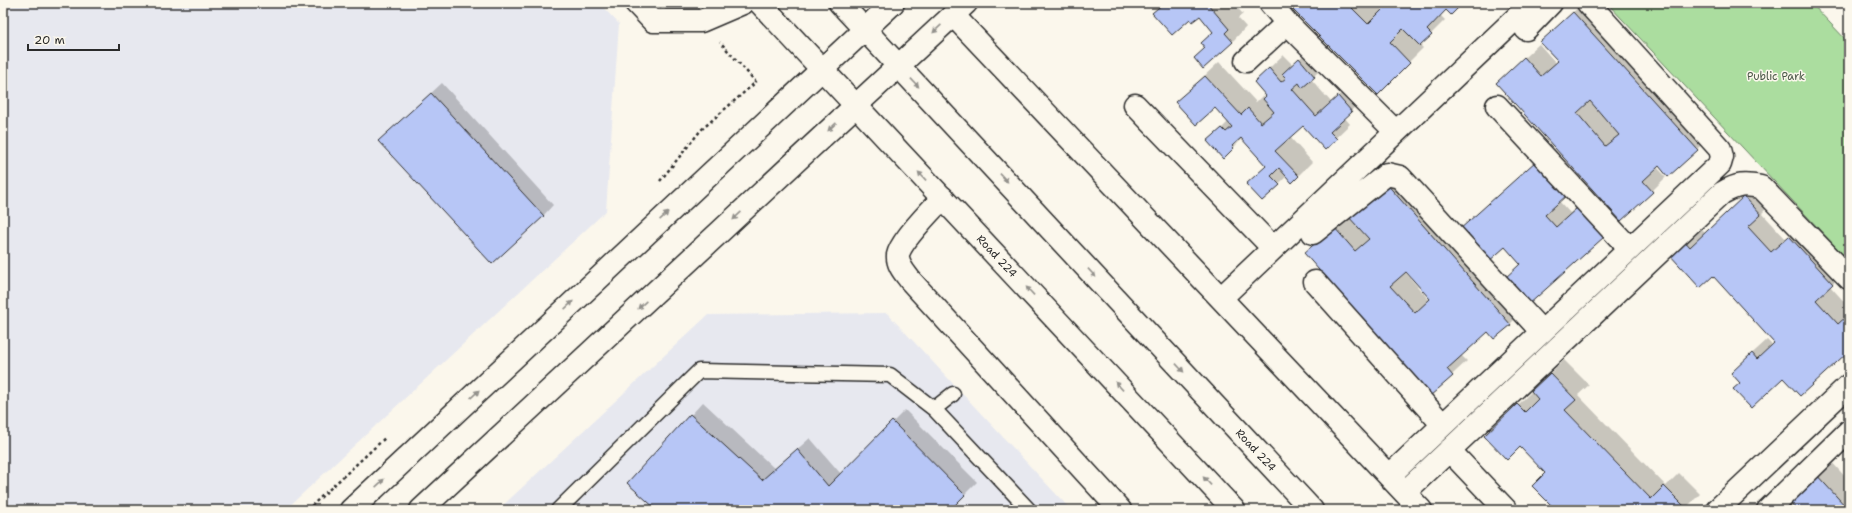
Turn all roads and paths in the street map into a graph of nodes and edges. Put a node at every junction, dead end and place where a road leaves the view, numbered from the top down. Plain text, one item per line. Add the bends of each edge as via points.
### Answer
1 (636, 3) edge
2 (743, 3) edge
3 (760, 3) edge
4 (840, 3) edge
5 (893, 3) edge
6 (1270, 3) edge
7 (1532, 3) edge
8 (1551, 3) edge
9 (1588, 3) edge
10 (960, 9) edge
11 (701, 21) junction
12 (1287, 23) junction
13 (865, 29) junction
14 (1515, 40) dead end
15 (1246, 61) dead end
16 (899, 65) junction
17 (821, 69) junction
18 (856, 105) junction
19 (1135, 105) dead end
20 (1497, 106) dead end
21 (1396, 132) junction
22 (656, 186) dead end
23 (943, 198) junction
24 (1313, 233) dead end
25 (1273, 248) junction
26 (1630, 249) junction
27 (1849, 278) edge
28 (1315, 282) dead end
29 (1221, 298) junction
30 (1542, 332) junction
31 (1849, 385) edge
32 (953, 394) dead end
33 (934, 410) junction
34 (1444, 425) junction
35 (1849, 431) edge
36 (389, 435) dead end
37 (1449, 450) junction
38 (1389, 476) junction
39 (1404, 492) junction
40 (307, 510) edge
41 (352, 510) edge
42 (421, 510) edge
43 (558, 510) edge
44 (1029, 510) edge
45 (1120, 510) edge
46 (1234, 510) edge
47 (1312, 510) edge
48 (1421, 510) edge
49 (1506, 510) edge
50 (1717, 510) edge
51 (1768, 510) edge

1 - 11 street via 653,21
2 - 11 street
3 - 17 street, Road 224
4 - 13 street, Road 224
5 - 13 street
6 - 12 street
7 - 21 street
8 - 14 street
9 - 26 street via 1720,149 1722,157 1720,164
10 -> 16 street
10 - 29 street
11 - 22 path via 756,82 701,130
12 - 15 street
12 - 21 street
13 - 16 street, Road 224
13 - 17 street
16 - 18 street
16 -> 47 street, Road 224
17 - 18 street, Road 224
41 -> 17 street
23 -> 18 street, Road 224
18 -> 42 street
19 - 25 street
20 - 26 street
21 - 25 street
23 - 45 street via 904,243 898,255 901,268
46 -> 23 street, Road 224
24 - 30 street via 1387,174 1400,177
25 - 29 street
26 - 30 street
27 - 37 street via 1762,187 1745,184 1735,186 1722,193
28 - 34 street
29 - 38 street
30 - 34 street
31 - 50 street
32 - 33 lane
33 - 43 lane via 890,376 699,371
33 - 44 lane
34 - 38 street
35 - 51 street
36 - 40 path
37 - 39 street
37 - 49 street
38 - 39 street
39 - 48 street

